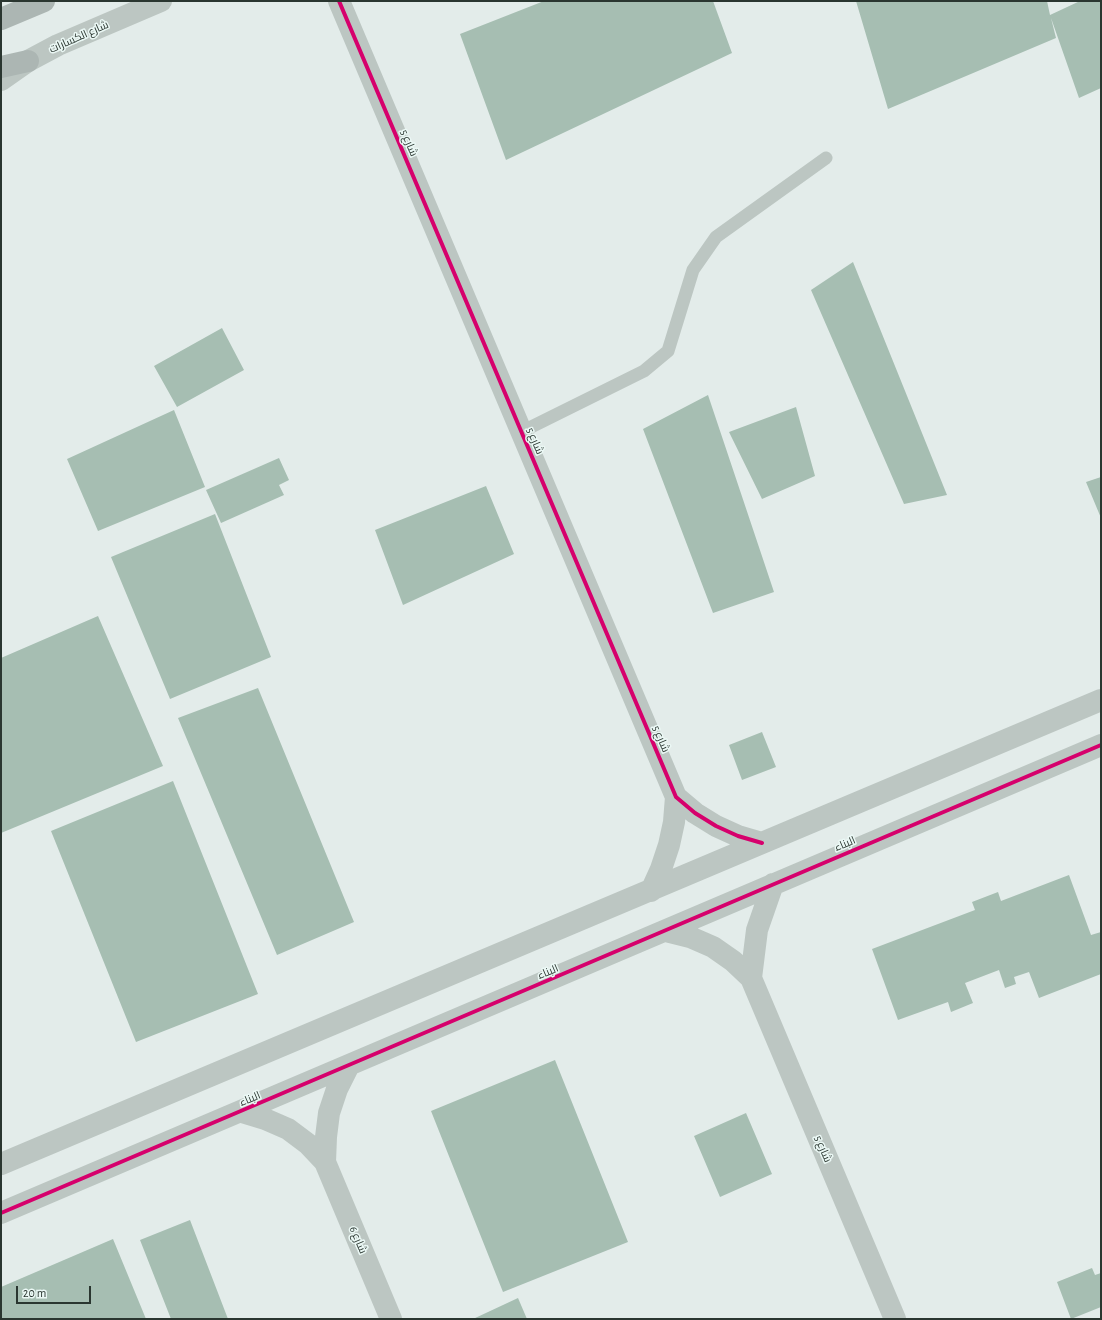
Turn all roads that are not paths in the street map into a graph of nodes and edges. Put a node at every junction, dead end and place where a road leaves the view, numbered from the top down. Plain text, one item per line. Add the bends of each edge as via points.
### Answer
1 (44, 1) edge
2 (161, 1) edge
3 (339, 1) edge
4 (1, 19) edge
5 (28, 61) junction
6 (1, 67) edge
7 (1, 80) edge
8 (826, 158) dead end
9 (521, 432) junction
10 (1101, 700) edge
11 (1100, 747) edge
12 (676, 797) junction
13 (762, 843) junction
14 (773, 884) junction
15 (651, 891) junction
16 (666, 931) junction
17 (751, 978) junction
18 (348, 1067) junction
19 (242, 1112) junction
20 (325, 1162) junction
21 (1, 1164) edge
22 (1, 1213) edge
23 (392, 1319) edge
24 (896, 1319) edge

1 - 4 street
2 - 5 street, شارع الكسارات via 58,45
3 - 9 street, شارع 5
5 - 6 street
5 - 7 street, شارع الكسارات
8 - 9 lane via 716,236 693,270 668,351 644,371
9 - 12 street, شارع 5
10 - 13 street
11 - 14 street, البناء
12 - 13 street, شارع 5 via 695,814 716,826
12 - 15 street, شارع 5 via 669,845
13 - 15 street
14 - 16 street, البناء
14 - 17 street via 757,930
15 - 21 street
16 - 17 street, شارع 5 via 690,937 713,947
16 - 18 street, البناء
17 - 24 street, شارع 5
18 - 19 street, البناء
18 - 20 street, شارع 6 via 329,1113
19 - 20 street, شارع 6 via 288,1129 308,1144
19 - 22 street, البناء
20 - 23 street, شارع 6

